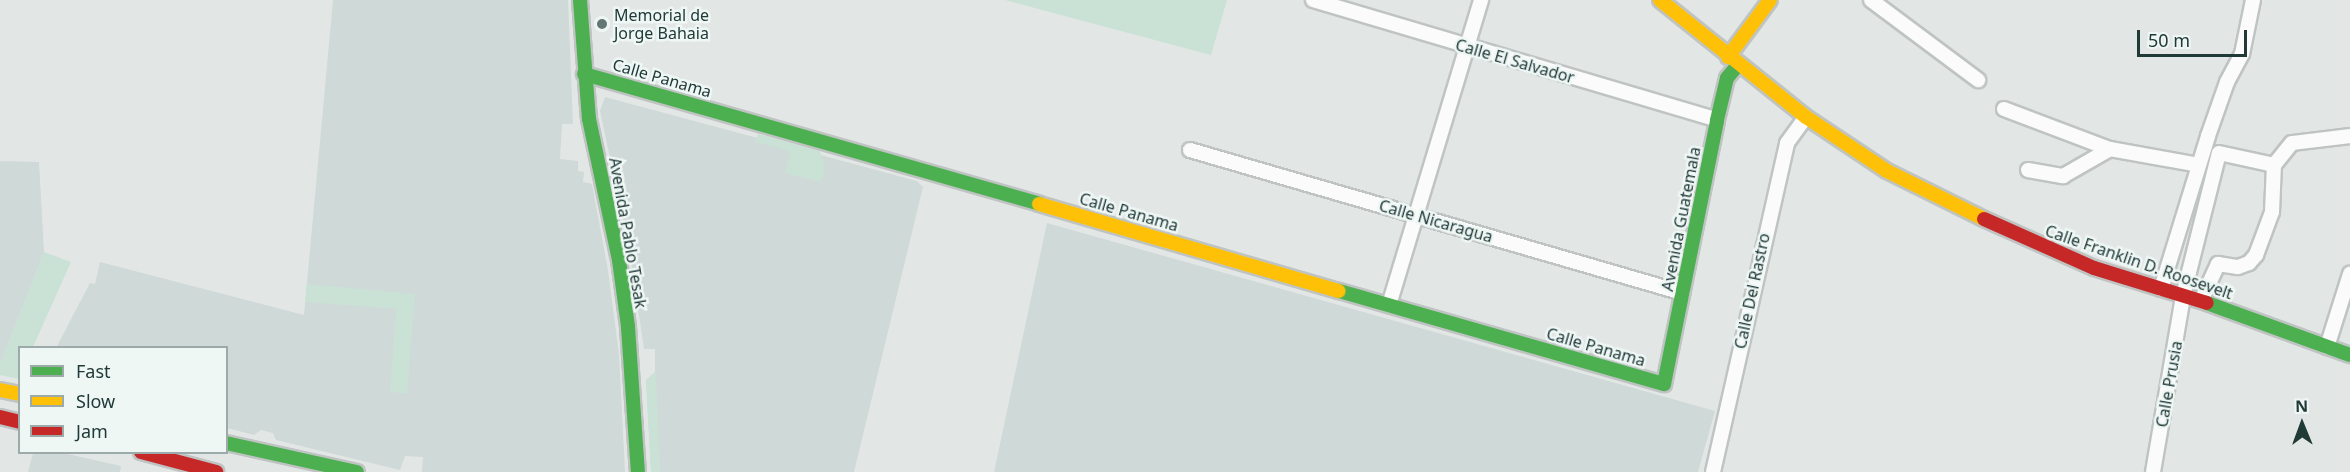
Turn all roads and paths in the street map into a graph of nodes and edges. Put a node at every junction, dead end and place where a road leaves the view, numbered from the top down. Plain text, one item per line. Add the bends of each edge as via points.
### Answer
1 (580, 0) edge
2 (1313, 0) edge
3 (1481, 0) edge
4 (1660, 0) edge
5 (1770, 0) edge
6 (1871, 0) edge
7 (2253, 0) edge
8 (1467, 47) junction
9 (1733, 61) junction
10 (584, 74) junction
11 (1978, 80) dead end
12 (2004, 109) dead end
13 (1806, 117) junction
14 (1717, 120) junction
15 (2350, 136) edge
16 (2110, 148) junction
17 (1190, 150) dead end
18 (2199, 165) junction
19 (2274, 165) junction
20 (2028, 170) dead end
21 (1416, 215) junction
22 (2193, 257) junction
23 (2218, 264) junction
24 (2350, 274) edge
25 (2161, 289) junction
26 (1683, 293) junction
27 (2183, 296) junction
28 (2201, 301) junction
29 (1389, 305) junction
30 (2327, 347) junction
31 (2350, 355) edge
32 (1664, 384) joint
33 (0, 385) edge
34 (0, 390) edge
35 (18, 394) edge
36 (0, 417) edge
37 (18, 422) edge
38 (0, 425) edge
39 (18, 427) edge
40 (228, 442) edge
41 (145, 454) edge
42 (216, 472) edge
43 (357, 472) edge
44 (638, 472) edge
45 (1713, 472) edge
46 (2153, 472) edge

1 - 10 main road, Avenida Pablo Tesak
2 - 8 street, Calle El Salvador
3 - 8 street
4 - 9 main road, Calle Franklin D. Roosevelt
5 - 9 main road, Avenida Guatemala
6 - 11 street
7 - 18 street via 2242,54 2227,82
8 - 14 street, Calle El Salvador
8 - 21 street
9 - 13 main road, Calle Franklin D. Roosevelt
9 - 14 main road, Avenida Guatemala
10 - 29 main road, Calle Panama
10 - 44 main road, Avenida Pablo Tesak via 589,118 619,260
12 - 16 street
13 - 25 main road, Calle Franklin D. Roosevelt via 1887,171 2007,233 2094,268
13 - 45 street, Calle Del Rastro via 1787,143
14 - 26 main road, Avenida Guatemala
15 - 19 street via 2292,143
16 - 18 street
16 - 20 street via 2063,176
17 - 21 street, Calle Nicaragua
18 - 25 street
19 - 22 street, Calle Prusia via 2219,153
19 - 23 street via 2272,212 2256,255 2249,264 2238,267
21 - 26 street, Calle Nicaragua
21 - 29 street
22 - 23 street
22 - 27 street, Calle Prusia
23 - 28 street
24 - 30 street
25 - 27 main road, Calle Franklin D. Roosevelt
26 - 32 main road, Avenida Guatemala
27 - 28 main road, Calle Franklin D. Roosevelt
27 - 46 street, Calle Prusia
28 - 30 main road, Calle Franklin D. Roosevelt
29 - 32 main road, Calle Panama
30 - 31 main road, Calle Franklin D. Roosevelt
33 - 35 main road
34 - 35 main road
36 - 37 main road
38 - 39 main road
40 - 43 main road
41 - 42 main road

